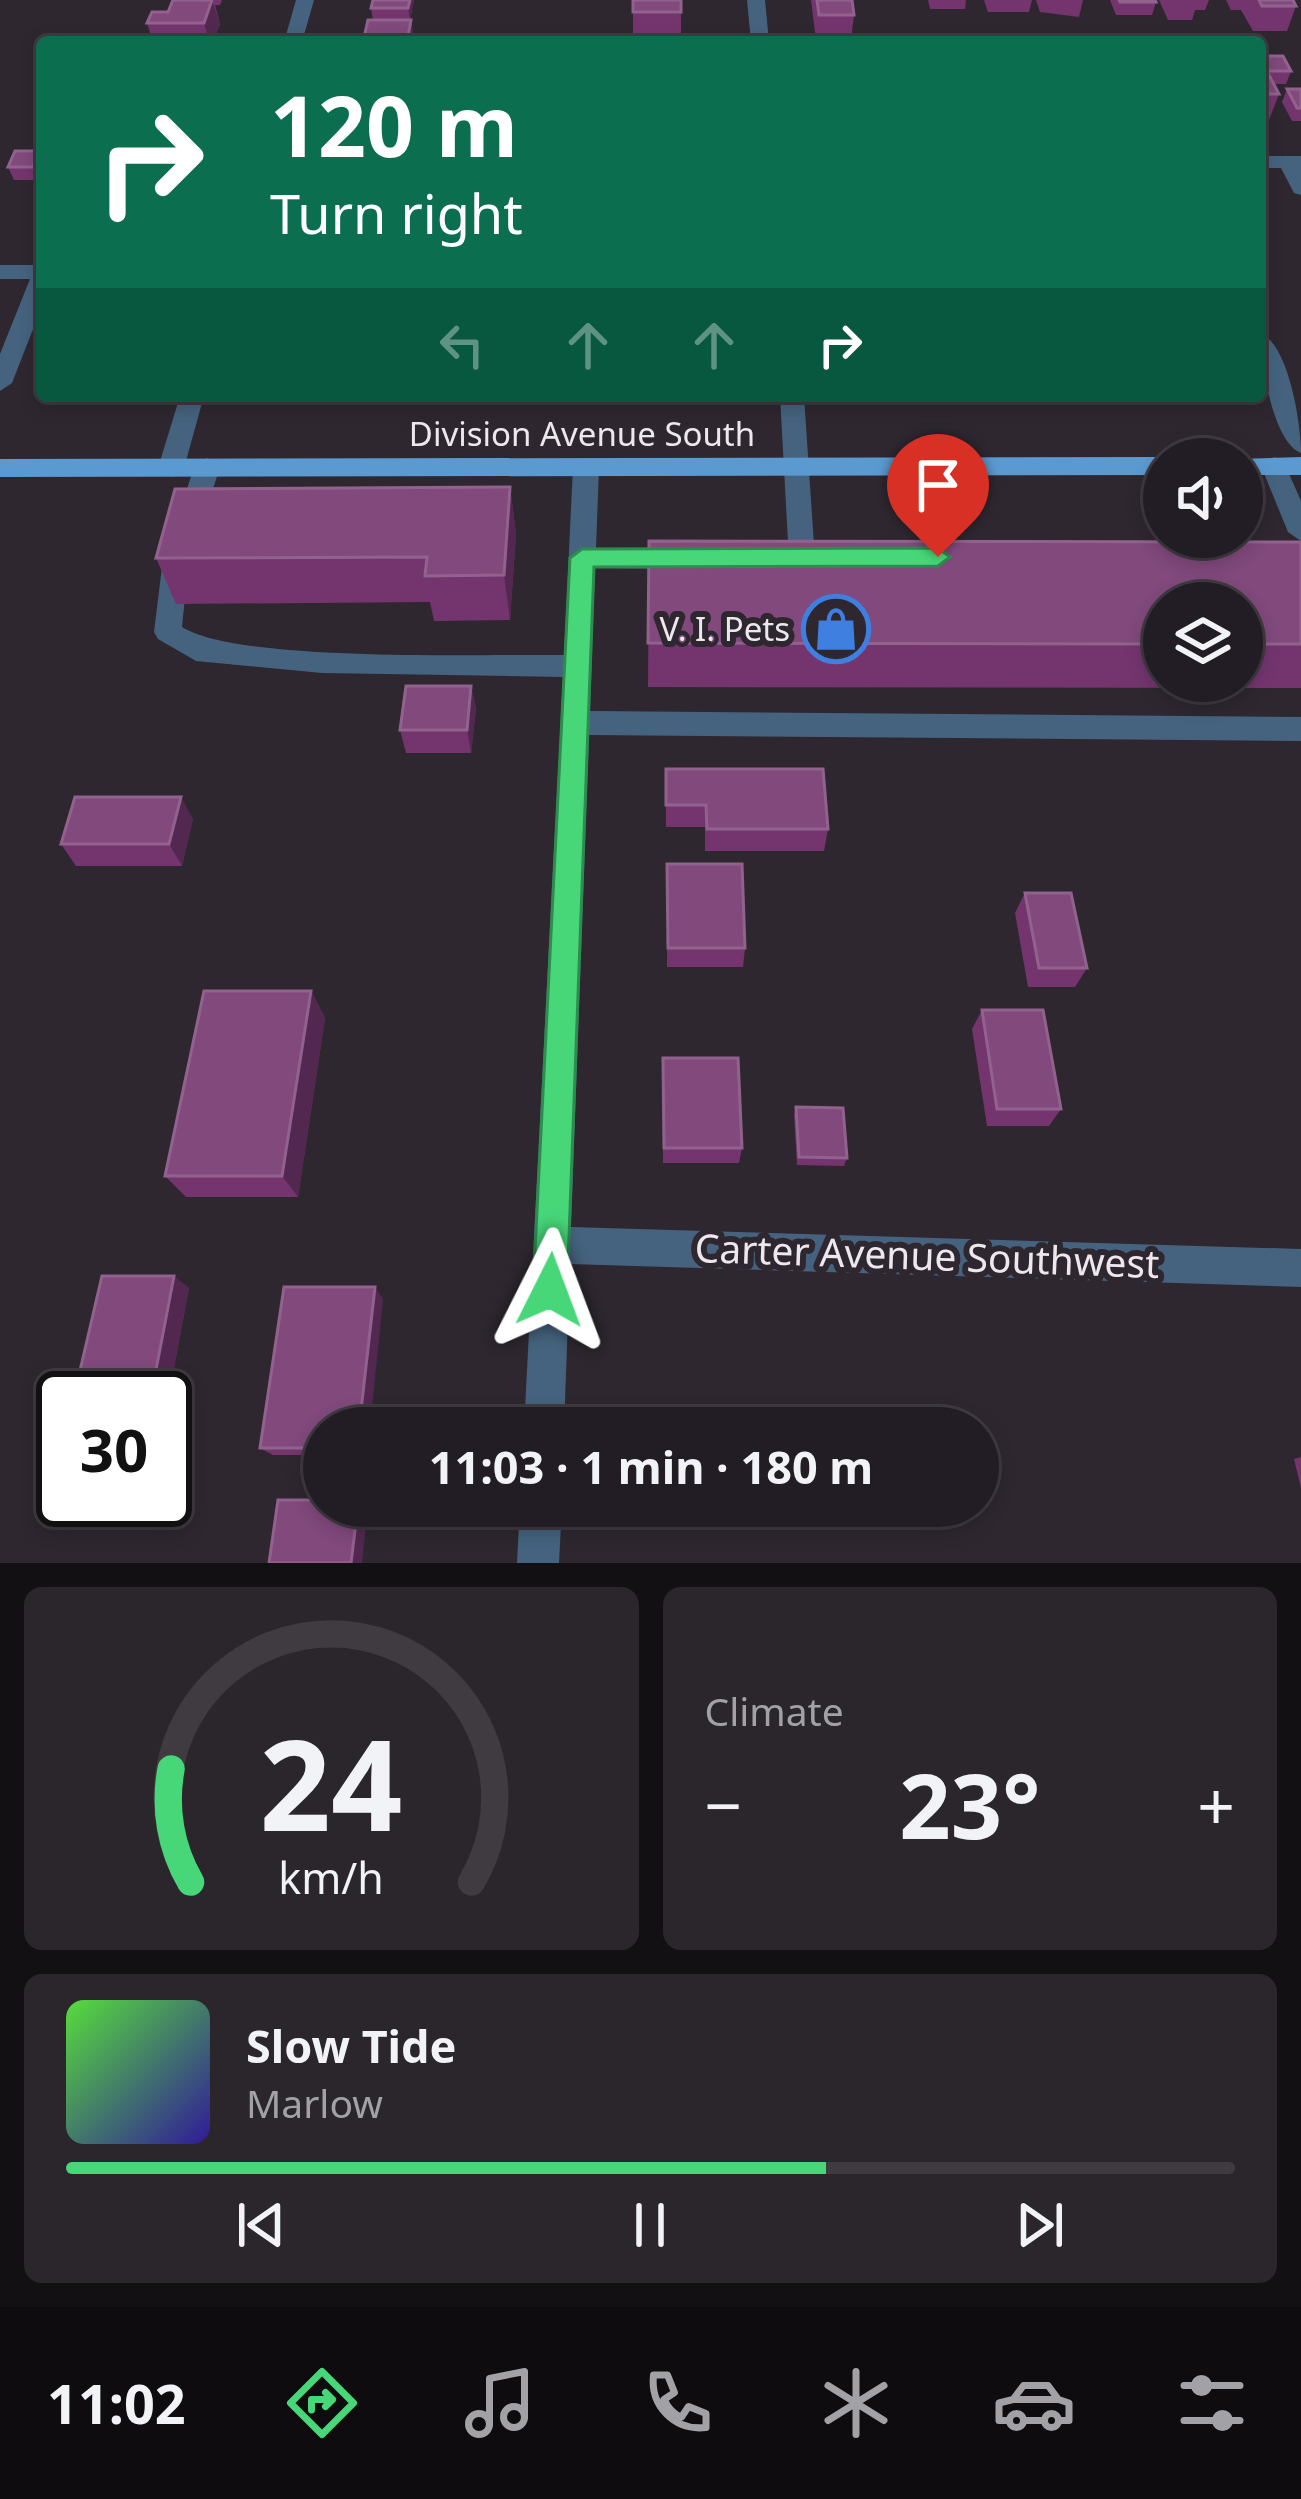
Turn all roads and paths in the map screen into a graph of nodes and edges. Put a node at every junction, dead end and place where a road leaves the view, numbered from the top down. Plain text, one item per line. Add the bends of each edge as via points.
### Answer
1 (304, 0) edge
2 (756, 0) edge
3 (294, 36) edge
4 (759, 36) edge
5 (1294, 162) edge
6 (1301, 190) edge
7 (0, 272) edge
8 (36, 275) edge
9 (36, 290) edge
10 (1266, 355) edge
11 (0, 383) edge
12 (190, 402) edge
13 (793, 402) edge
14 (1301, 445) edge
15 (798, 466) junction
16 (1143, 466) edge
17 (1288, 466) edge
18 (207, 467) junction
19 (586, 467) junction
20 (0, 468) edge
21 (171, 468) junction
22 (1301, 532) edge
23 (582, 558) junction
24 (714, 559) edge
25 (803, 560) edge
26 (578, 666) junction
27 (575, 723) junction
28 (1301, 730) edge
29 (552, 1244) junction
30 (1301, 1268) edge
31 (545, 1407) edge
32 (540, 1527) edge
33 (538, 1563) edge

1 - 3 street
2 - 4 street
5 - 6 street
7 - 8 street
9 - 11 street
10 - 14 street
12 - 21 street
13 - 15 street
15 - 16 main road, Division Avenue South
15 - 19 main road, Division Avenue South
15 - 25 street
17 - 22 street
18 - 19 main road, Division Avenue South
18 - 21 main road, Division Avenue South
18 - 26 street via 175,567 167,632 196,650 322,662
19 - 23 street
20 - 21 main road, Division Avenue South
23 - 24 street
23 - 26 street
26 - 27 street
27 - 28 street
27 - 29 street
29 - 30 street, Carter Avenue Southwest
29 - 31 street
32 - 33 street

